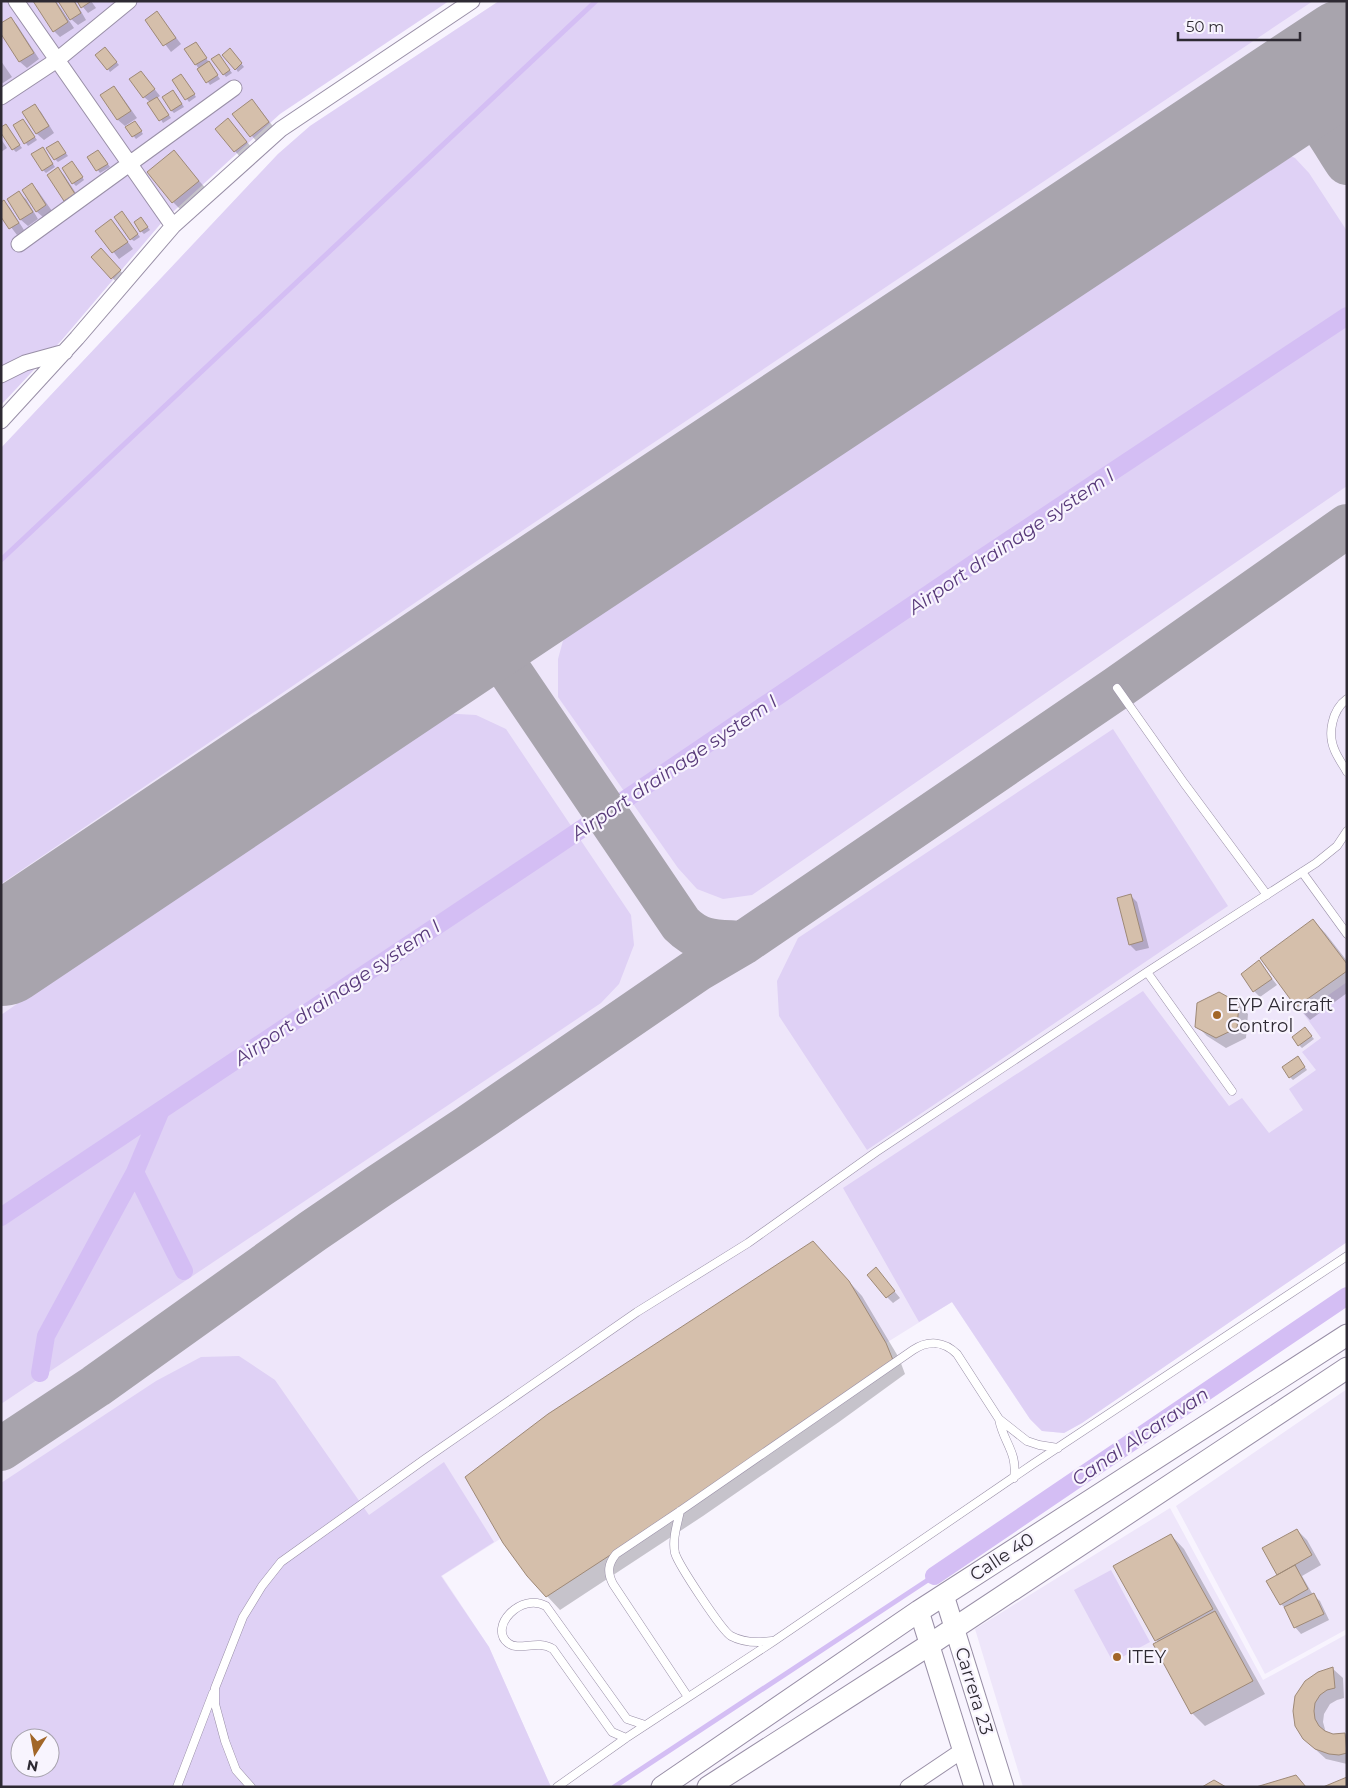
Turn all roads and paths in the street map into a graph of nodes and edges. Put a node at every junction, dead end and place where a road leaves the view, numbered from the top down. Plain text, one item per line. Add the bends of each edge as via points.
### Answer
1 (16, 1) edge
2 (130, 1) edge
3 (472, 1) edge
4 (57, 60) junction
5 (234, 88) dead end
6 (1, 97) edge
7 (130, 163) junction
8 (173, 226) junction
9 (19, 244) dead end
10 (65, 352) junction
11 (1, 375) edge
12 (1, 421) edge
13 (1117, 688) dead end
14 (1347, 699) edge
15 (1347, 772) edge
16 (1347, 832) edge
17 (1302, 872) junction
18 (1267, 895) junction
19 (1347, 934) edge
20 (1147, 972) junction
21 (1232, 1091) dead end
22 (1347, 1256) edge
23 (1347, 1334) edge
24 (1347, 1368) edge
25 (999, 1419) junction
26 (1058, 1448) junction
27 (1014, 1478) junction
28 (680, 1512) junction
29 (944, 1595) junction
30 (919, 1611) junction
31 (954, 1628) junction
32 (774, 1641) junction
33 (929, 1645) junction
34 (215, 1688) junction
35 (688, 1697) junction
36 (645, 1725) junction
37 (626, 1738) junction
38 (963, 1750) junction
39 (177, 1787) edge
40 (251, 1787) edge
41 (557, 1787) edge
42 (662, 1787) edge
43 (708, 1787) edge
44 (908, 1787) edge
45 (974, 1787) edge
46 (1004, 1787) edge

1 - 4 street
2 - 4 street
3 - 8 street via 281,128
4 - 6 street
4 - 7 street
5 - 7 street
7 - 8 street
7 - 9 street
8 - 10 street
10 - 11 street via 25,363
10 - 12 street
13 - 18 lane
14 - 15 lane via 1335,715 1331,737 1334,750
16 - 17 lane via 1337,846
17 - 18 lane
17 - 19 lane
18 - 20 lane
20 - 21 lane
20 - 34 lane via 876,1152 748,1243 637,1312 281,1562 244,1617
22 - 26 lane
23 - 29 main road, Calle 40
24 - 31 main road, Calle 40
25 - 26 lane via 1027,1441
25 - 27 lane via 1015,1460
25 - 28 lane via 958,1354 937,1343 929,1343 919,1346
26 - 27 lane
27 - 32 lane
28 - 32 lane via 674,1544 678,1561 721,1625 736,1638 754,1643
28 - 35 lane via 616,1554 609,1568 613,1584
29 - 30 main road, Calle 40
29 - 31 street, Carrera 23
30 - 33 street, Carrera 23
30 - 42 main road, Calle 40
31 - 33 main road, Calle 40
31 - 46 street, Carrera 23
32 - 35 lane
33 - 38 street, Carrera 23
33 - 43 main road, Calle 40
34 - 39 lane
34 - 40 lane via 215,1704 225,1741 236,1770
35 - 36 lane
36 - 37 lane
36 - 37 lane via 627,1719 546,1606 534,1601 526,1602 509,1614 502,1626 506,1642 515,1646 541,1644 553,1649 612,1732
37 - 41 lane
38 - 44 street
38 - 45 street, Carrera 23

